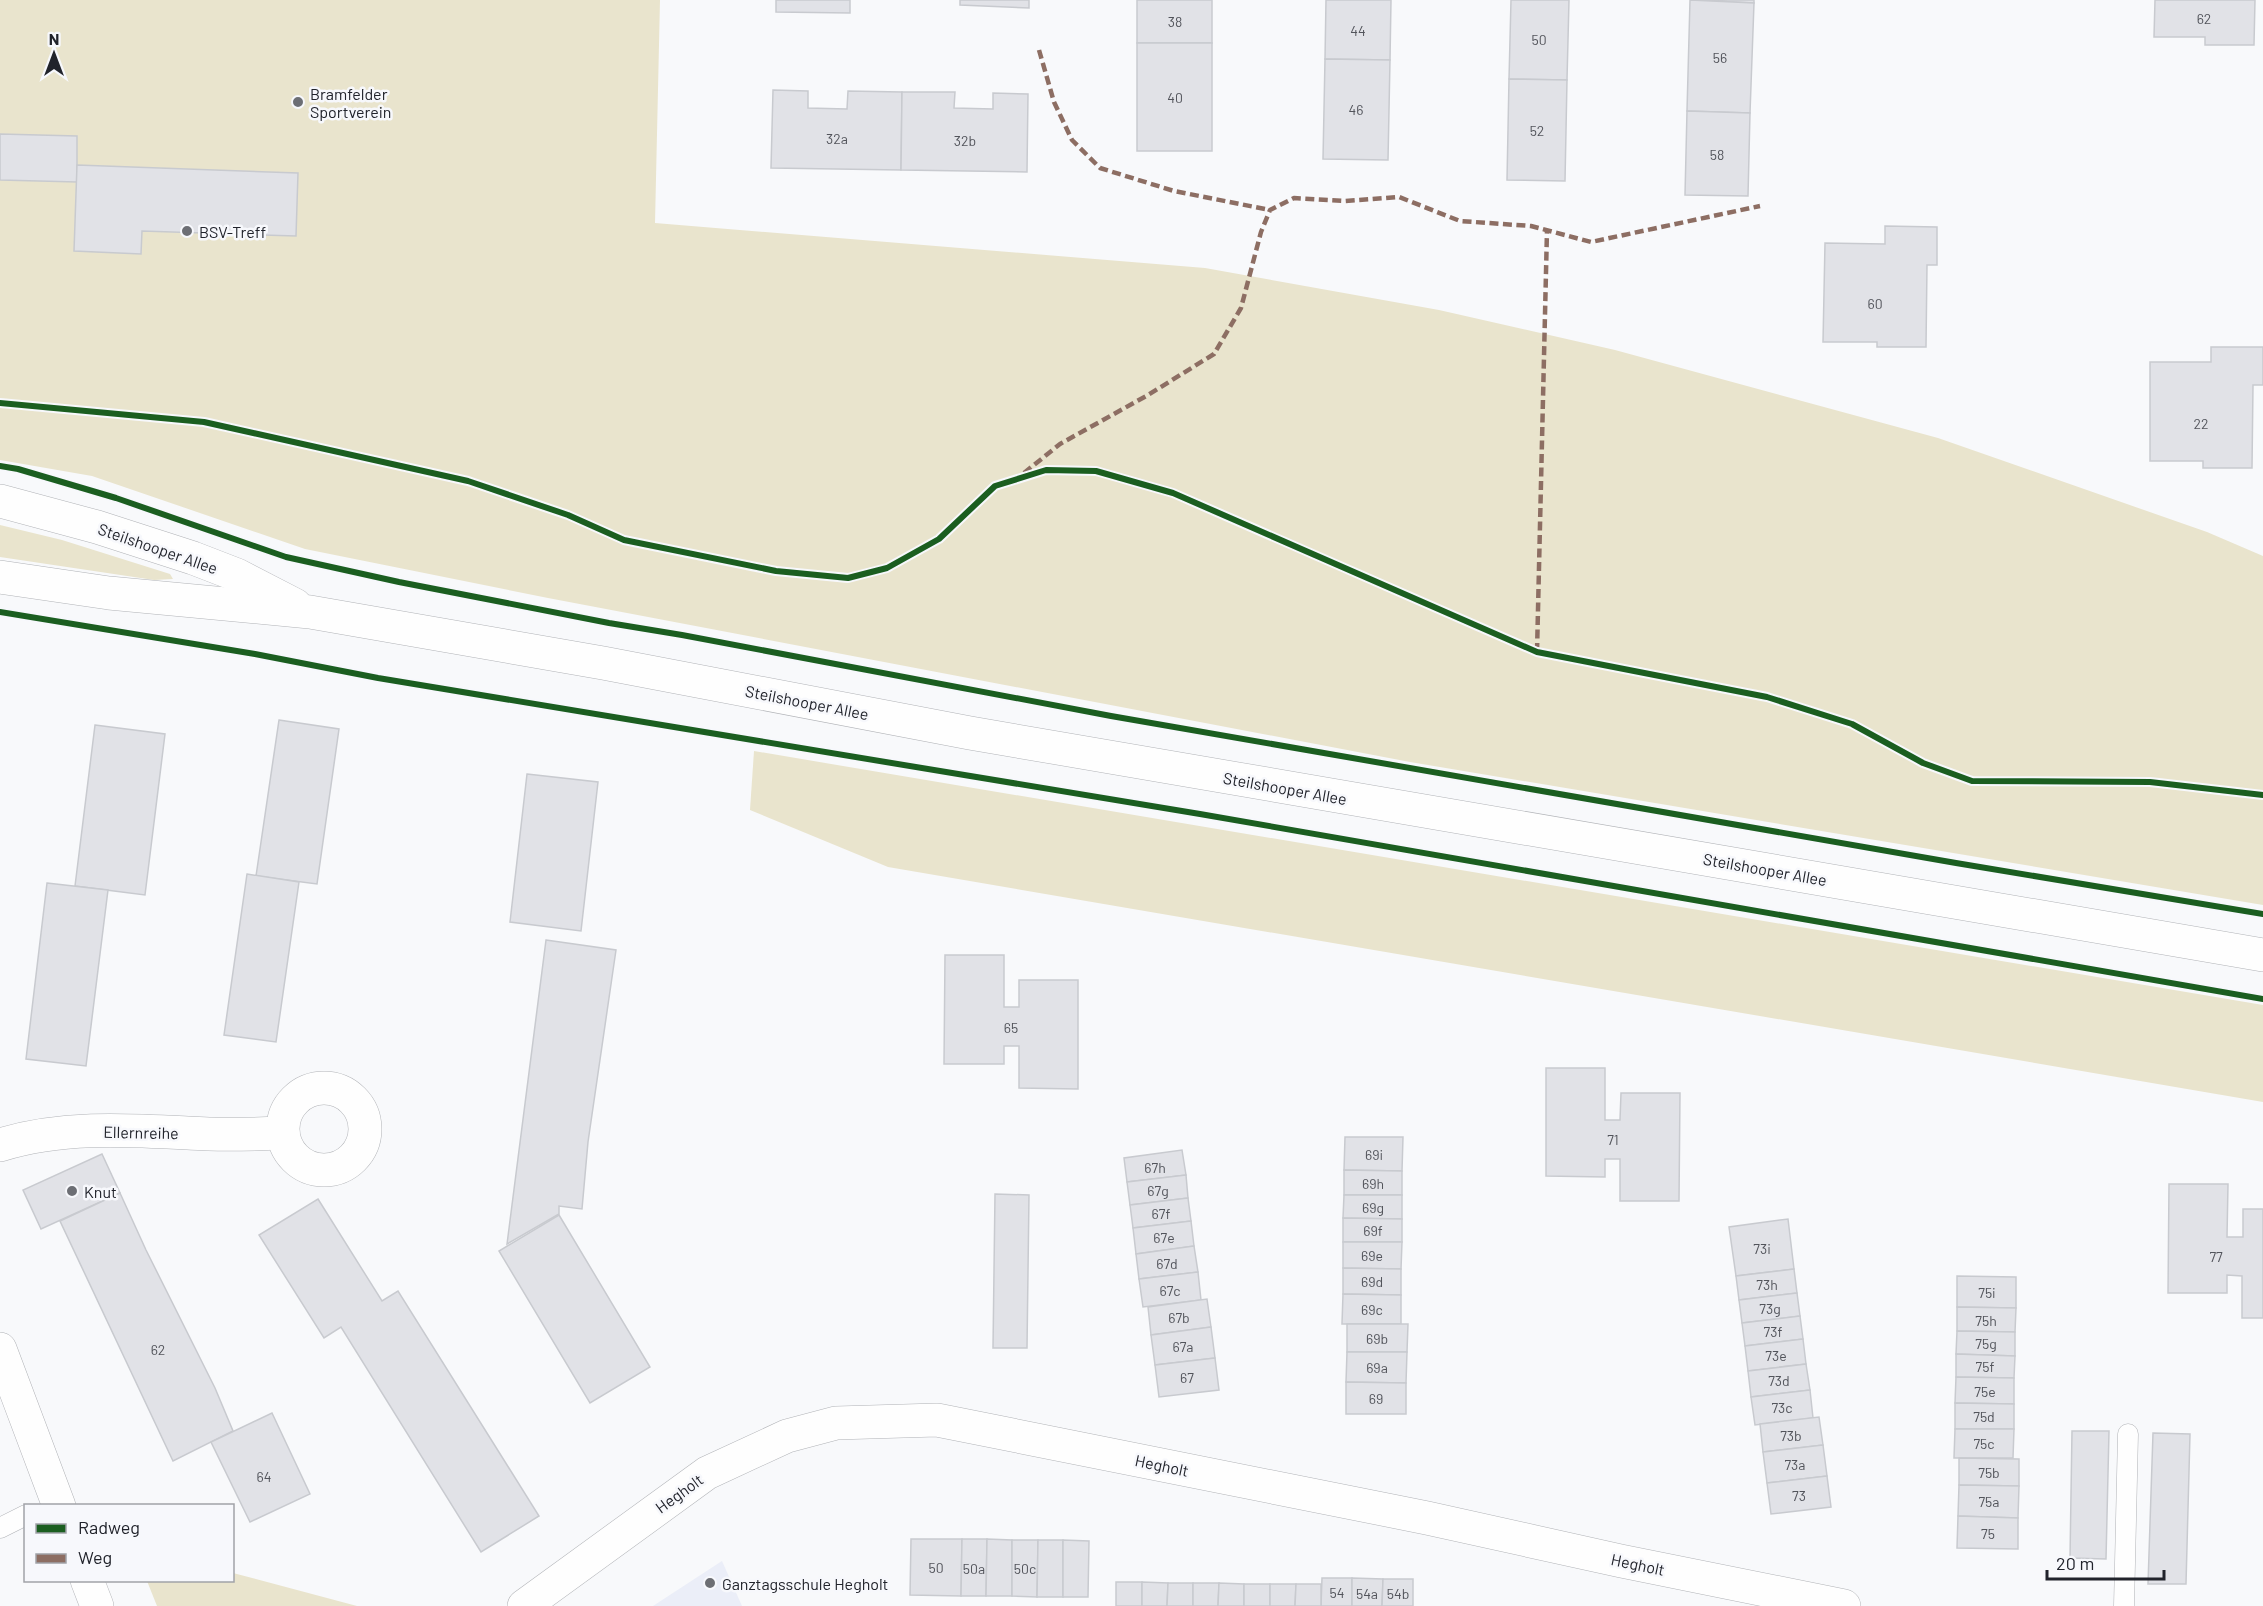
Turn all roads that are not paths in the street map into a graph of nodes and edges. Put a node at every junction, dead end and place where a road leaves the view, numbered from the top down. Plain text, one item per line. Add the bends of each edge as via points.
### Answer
1 (0, 501) edge
2 (0, 577) edge
3 (310, 612) junction
4 (2263, 955) edge
5 (283, 1133) dead end
6 (0, 1145) edge
7 (4, 1370) edge
8 (2128, 1434) dead end
9 (52, 1503) edge
10 (24, 1516) edge
11 (0, 1528) edge
12 (87, 1582) edge
13 (97, 1606) edge
14 (524, 1606) edge
15 (1844, 1606) edge
16 (2124, 1606) edge

1 - 3 main road, Steilshooper Allee via 193,558 237,575
2 - 3 main road, Steilshooper Allee via 109,593
3 - 4 main road, Steilshooper Allee via 970,733
5 - 6 main road, Ellernreihe via 96,1131
7 - 9 main road
8 - 16 lane
10 - 11 lane
12 - 13 main road
14 - 15 main road, Hegholt via 707,1473 739,1456 787,1436 836,1423 938,1420

